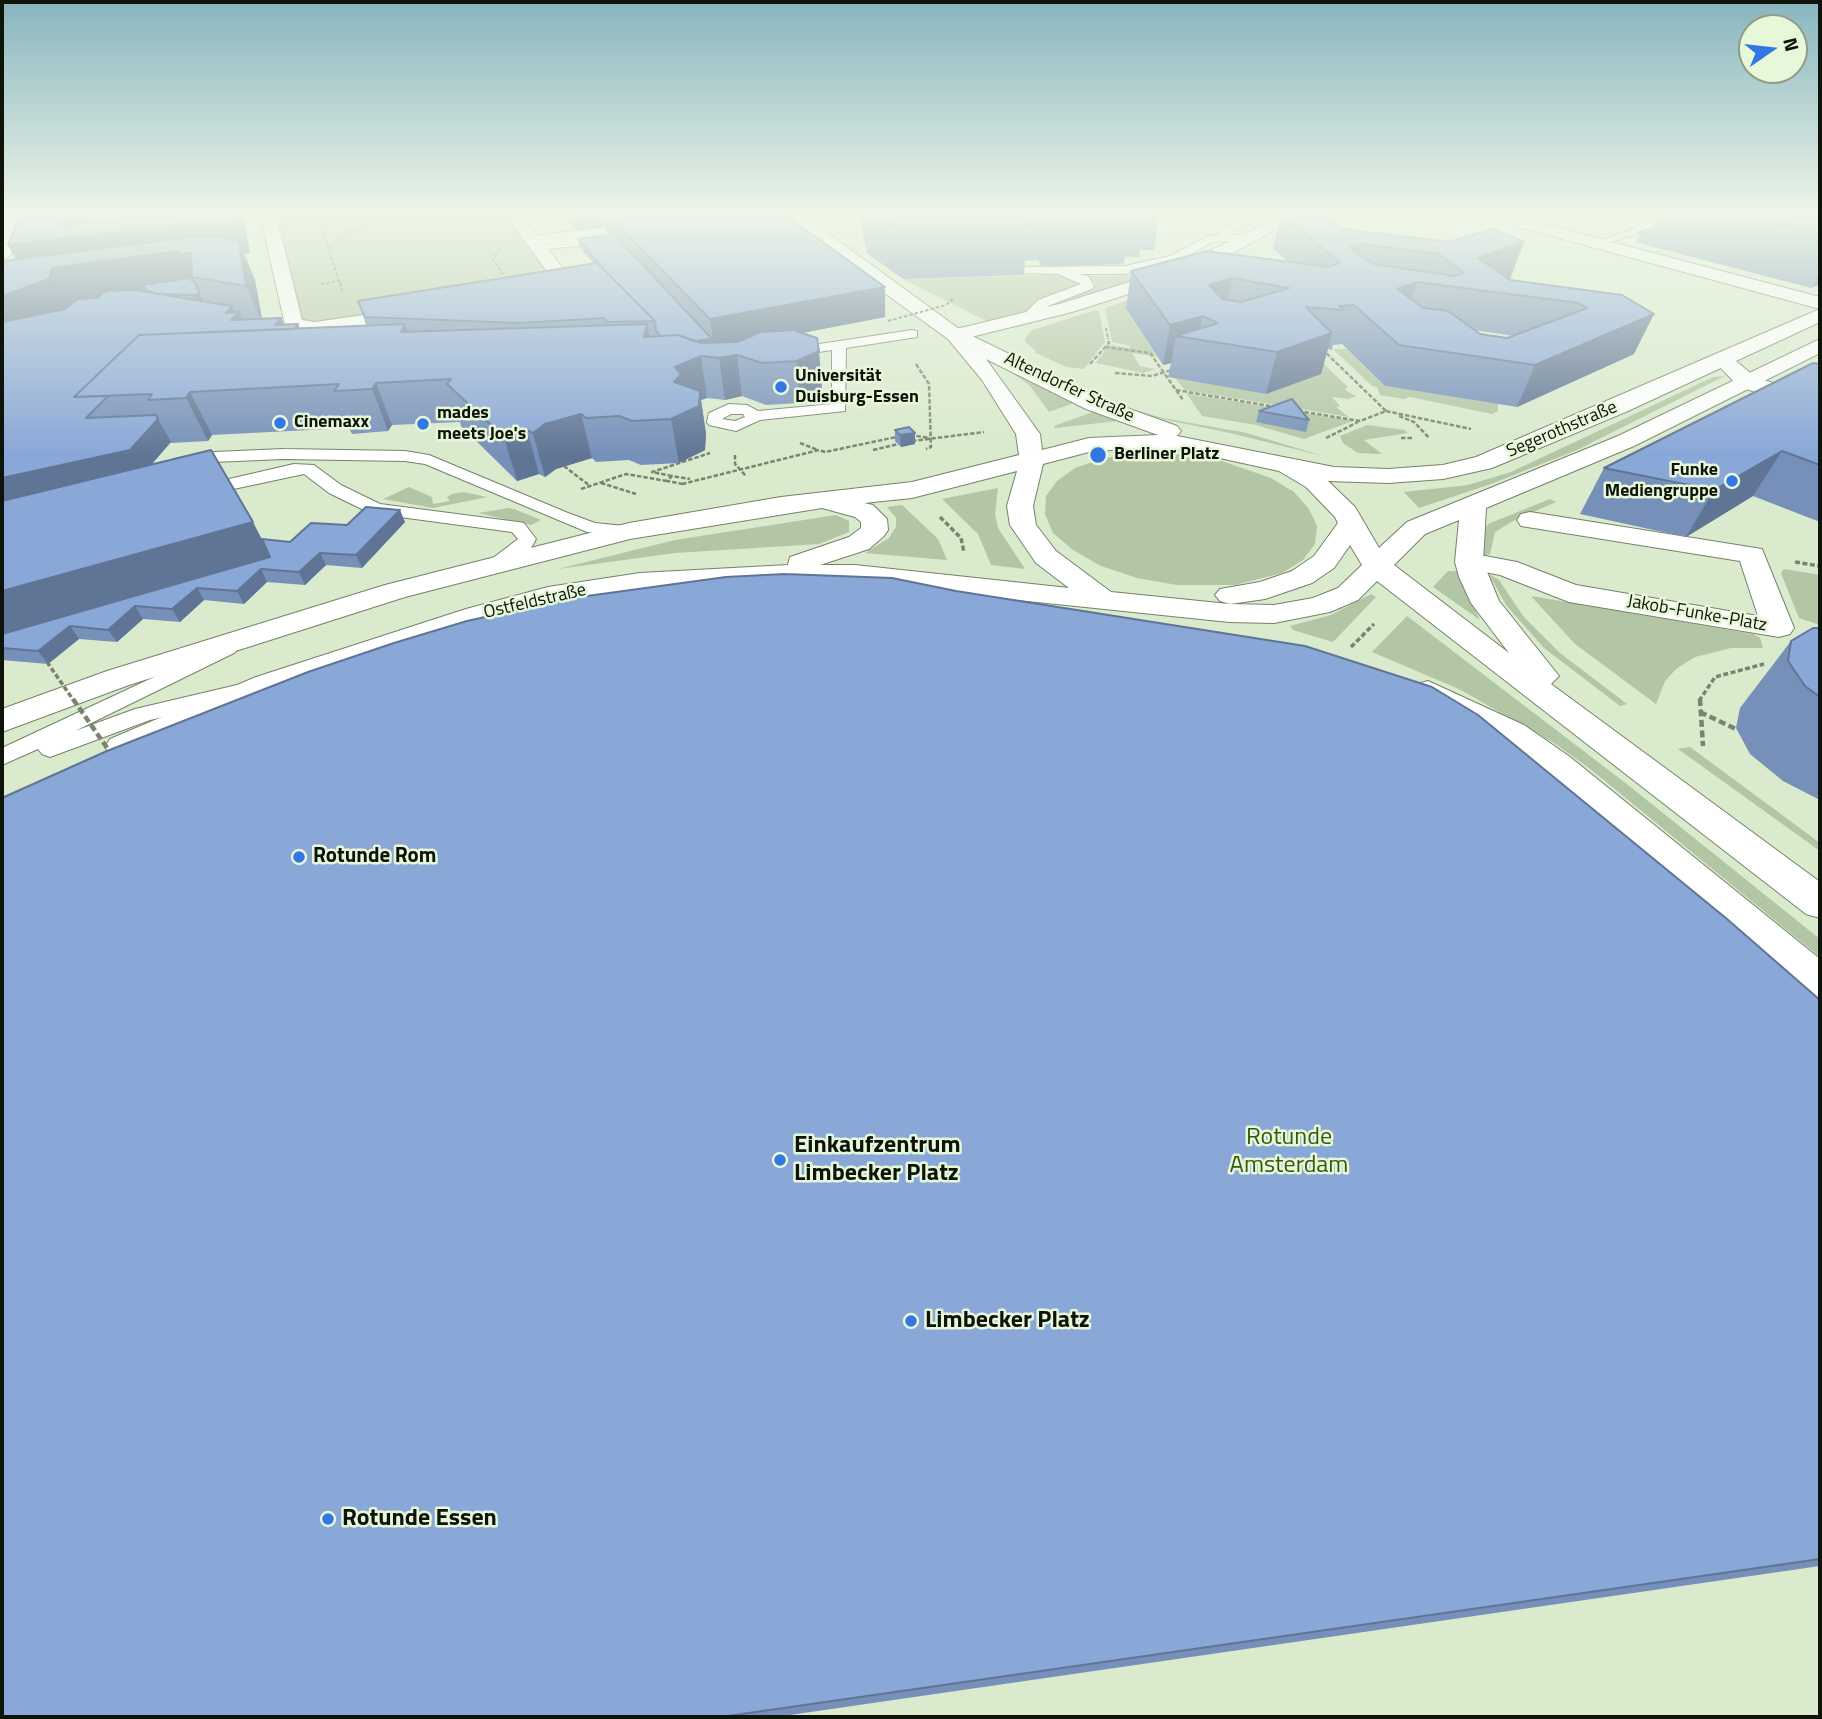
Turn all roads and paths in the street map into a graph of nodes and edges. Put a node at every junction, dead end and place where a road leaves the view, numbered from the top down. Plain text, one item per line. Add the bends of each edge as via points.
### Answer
1 (282, 295) edge
2 (345, 295) edge
3 (532, 295) edge
4 (902, 295) edge
5 (1064, 295) edge
6 (1106, 295) edge
7 (1791, 295) edge
8 (513, 298) edge
9 (954, 299) dead end
10 (1820, 303) edge
11 (434, 310) edge
12 (1820, 314) edge
13 (1029, 316) junction
14 (355, 322) junction
15 (877, 323) edge
16 (1105, 324) dead end
17 (950, 331) junction
18 (1820, 345) edge
19 (1105, 347) junction
20 (839, 349) junction
21 (1323, 350) edge
22 (771, 360) edge
23 (1723, 360) junction
24 (1777, 367) junction
25 (1177, 368) edge
26 (1100, 369) dead end
27 (1164, 372) junction
28 (922, 373) dead end
29 (1110, 373) dead end
30 (1747, 382) junction
31 (1177, 390) junction
32 (1820, 395) edge
33 (1820, 400) edge
34 (1281, 408) edge
35 (1189, 409) dead end
36 (1294, 410) edge
37 (1386, 411) junction
38 (754, 416) joint
39 (1360, 421) junction
40 (717, 424) joint
41 (1474, 430) dead end
42 (991, 431) dead end
43 (930, 438) junction
44 (1429, 438) dead end
45 (912, 441) edge
46 (1324, 441) dead end
47 (905, 443) edge
48 (866, 444) junction
49 (804, 445) dead end
50 (819, 450) junction
51 (873, 450) junction
52 (1224, 450) junction
53 (919, 451) dead end
54 (234, 456) joint
55 (405, 456) junction
56 (879, 456) dead end
57 (692, 457) dead end
58 (699, 459) junction
59 (735, 460) dead end
60 (1032, 460) junction
61 (564, 466) dead end
62 (1289, 467) junction
63 (739, 468) junction
64 (160, 471) edge
65 (753, 475) dead end
66 (672, 477) junction
67 (323, 480) junction
68 (691, 480) junction
69 (667, 481) junction
70 (600, 482) junction
71 (683, 484) junction
72 (590, 486) junction
73 (673, 487) dead end
74 (574, 492) dead end
75 (630, 492) dead end
76 (176, 496) edge
77 (642, 496) dead end
78 (632, 500) dead end
79 (825, 502) junction
80 (1472, 502) junction
81 (934, 511) dead end
82 (1530, 520) dead end
83 (1352, 523) junction
84 (629, 531) junction
85 (965, 554) dead end
86 (500, 562) junction
87 (1485, 564) dead end
88 (1377, 565) junction
89 (772, 573) junction
90 (1102, 598) junction
91 (1376, 622) dead end
92 (260, 633) junction
93 (1281, 645) edge
94 (1351, 647) dead end
95 (40, 652) edge
96 (1768, 663) dead end
97 (1401, 680) edge
98 (267, 684) junction
99 (1700, 712) junction
100 (1572, 714) junction
101 (2, 721) edge
102 (1736, 729) dead end
103 (1703, 746) dead end
104 (113, 755) edge
105 (2, 757) edge
106 (2, 766) edge
107 (47, 780) edge
108 (1820, 903) edge
109 (1820, 983) edge

1 - 14 main road via 293,325 315,328
2 - 14 path
3 - 8 main road
4 - 17 main road, Altendorfer Straße
5 - 13 lane via 1043,303
6 - 13 main road
7 - 10 main road
9 - 15 path, bridge
11 - 14 main road
12 - 23 main road, Segerothstraße
13 - 17 main road
16 - 19 path via 1109,343
17 - 20 lane via 912,334 868,349
17 - 52 main road, Altendorfer Straße via 1094,404
17 - 60 main road, Altendorfer Straße via 1019,417 1028,434
18 - 24 main road, Segerothstraße
19 - 26 path via 1090,364
19 - 27 path via 1150,354
20 - 22 lane
20 - 38 lane via 840,408
21 - 37 path
23 - 30 main road
23 - 62 main road, Segerothstraße via 1483,463 1388,476
24 - 30 main road, Segerothstraße
24 - 32 main road via 1787,378
25 - 27 path
27 - 29 path via 1152,376
27 - 31 path
28 - 43 path via 929,384
30 - 33 main road
30 - 80 main road, Segerothstraße via 1560,471
31 - 34 path
31 - 35 path
36 - 39 path
37 - 39 path
37 - 41 path
37 - 44 path via 1413,422
38 - 40 lane via 747,410 729,409 714,416
39 - 46 path
40 - 58 path via 712,452
42 - 43 path
43 - 45 path
43 - 48 path via 911,435
43 - 53 path via 931,447
47 - 51 path
48 - 50 path
48 - 51 path
49 - 50 path
50 - 63 path
51 - 56 path
52 - 60 main road via 1166,442 1120,442 1077,447
52 - 62 main road
54 - 55 lane
54 - 64 lane
55 - 67 lane
55 - 84 lane via 429,460 593,528
57 - 58 path
58 - 66 path via 652,472
59 - 63 path
60 - 79 main road via 912,490
60 - 90 main road via 1020,506 1023,525 1046,557
61 - 72 path
62 - 83 main road via 1324,489
63 - 65 path via 745,477
63 - 68 path
66 - 68 path
66 - 69 path
67 - 76 lane via 299,468
67 - 86 lane via 376,509 518,527 527,539
68 - 71 path
69 - 70 path via 626,474
69 - 71 path
70 - 72 path
70 - 75 path
71 - 73 path
72 - 74 path
77 - 78 path
79 - 84 main road
79 - 89 main road via 864,511 874,519 875,530 859,542
80 - 88 main road, Segerothstraße via 1416,528
80 - 100 main road via 1469,562 1486,603
81 - 85 path via 961,538
82 - 87 main road, Jakob-Funke-Platz via 1752,555 1779,628 1569,593
83 - 88 main road
83 - 90 main road via 1324,562 1281,586 1222,596
84 - 86 main road
86 - 92 main road
88 - 90 main road, Segerothstraße via 1349,594 1293,612 1229,613
88 - 100 main road via 1426,607
89 - 90 main road, Ostfeldstraße via 868,575
89 - 98 main road, Ostfeldstraße via 640,582 548,596
90 - 93 main road via 1161,624
91 - 94 path
92 - 101 main road
92 - 105 lane
95 - 104 path, bridge
96 - 99 path via 1715,677 1699,701
97 - 109 main road via 1484,718 1547,757
98 - 106 lane via 143,714
98 - 107 main road, Ostfeldstraße
99 - 102 path
99 - 103 path
100 - 108 main road

